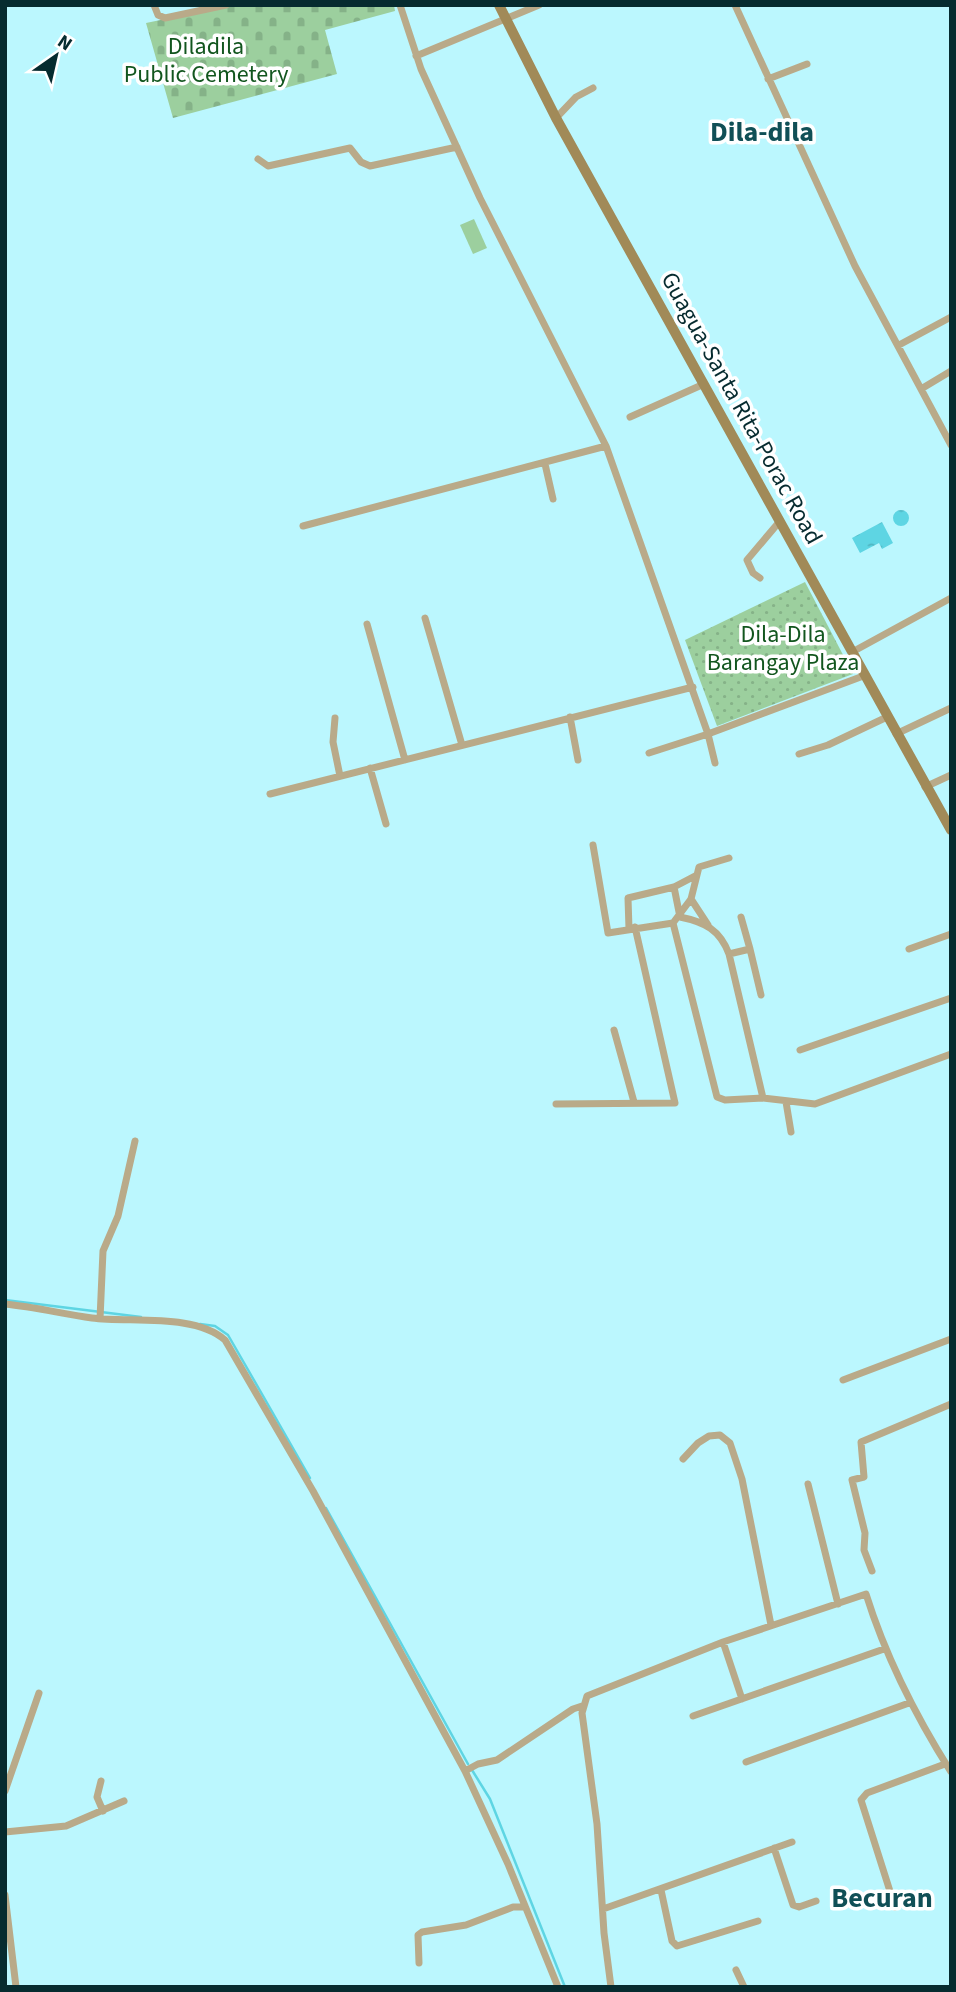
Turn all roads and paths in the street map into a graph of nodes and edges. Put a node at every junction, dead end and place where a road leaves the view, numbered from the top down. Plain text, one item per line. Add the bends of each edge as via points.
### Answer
1 (153, 5) edge
2 (226, 5) edge
3 (400, 5) edge
4 (499, 5) edge
5 (539, 5) edge
6 (735, 5) edge
7 (504, 18) junction
8 (416, 56) junction
9 (807, 64) dead end
10 (768, 79) junction
11 (593, 88) dead end
12 (556, 118) junction
13 (457, 147) junction
14 (258, 159) dead end
15 (951, 317) edge
16 (899, 345) junction
17 (951, 371) edge
18 (704, 384) junction
19 (921, 389) junction
20 (630, 417) dead end
21 (951, 445) edge
22 (606, 446) junction
23 (545, 464) junction
24 (553, 499) dead end
25 (780, 521) junction
26 (303, 526) dead end
27 (760, 578) dead end
28 (951, 598) edge
29 (425, 618) dead end
30 (367, 624) dead end
31 (854, 651) junction
32 (866, 675) junction
33 (693, 687) junction
34 (951, 708) edge
35 (887, 717) junction
36 (335, 718) dead end
37 (570, 718) junction
38 (708, 734) junction
39 (896, 734) junction
40 (462, 745) junction
41 (649, 753) dead end
42 (799, 754) dead end
43 (405, 760) junction
44 (578, 760) dead end
45 (715, 763) dead end
46 (370, 768) junction
47 (951, 775) edge
48 (340, 776) junction
49 (925, 787) junction
50 (270, 794) dead end
51 (386, 824) dead end
52 (951, 830) edge
53 (593, 845) dead end
54 (729, 858) dead end
55 (695, 876) junction
56 (674, 887) junction
57 (691, 899) junction
58 (680, 917) junction
59 (741, 917) dead end
60 (673, 923) junction
61 (709, 927) junction
62 (632, 928) junction
63 (951, 934) edge
64 (750, 948) junction
65 (909, 949) dead end
66 (729, 954) junction
67 (761, 995) dead end
68 (951, 998) edge
69 (614, 1030) dead end
70 (800, 1050) dead end
71 (951, 1054) edge
72 (763, 1098) junction
73 (634, 1102) junction
74 (786, 1102) junction
75 (556, 1104) dead end
76 (791, 1132) dead end
77 (135, 1141) dead end
78 (5, 1304) edge
79 (101, 1314) junction
80 (951, 1339) edge
81 (843, 1380) dead end
82 (951, 1405) edge
83 (683, 1459) dead end
84 (808, 1484) dead end
85 (872, 1571) dead end
86 (838, 1604) junction
87 (771, 1625) junction
88 (723, 1642) junction
89 (884, 1649) junction
90 (39, 1693) dead end
91 (742, 1699) junction
92 (909, 1703) junction
93 (582, 1706) junction
94 (693, 1716) dead end
95 (746, 1762) dead end
96 (945, 1763) junction
97 (465, 1771) junction
98 (951, 1772) edge
99 (101, 1781) dead end
100 (5, 1791) edge
101 (124, 1801) dead end
102 (103, 1811) junction
103 (5, 1832) edge
104 (792, 1842) dead end
105 (774, 1848) junction
106 (661, 1890) junction
107 (5, 1895) edge
108 (816, 1901) dead end
109 (525, 1907) junction
110 (895, 1907) dead end
111 (603, 1909) junction
112 (758, 1921) dead end
113 (15, 1963) junction
114 (419, 1963) dead end
115 (5, 1964) edge
116 (736, 1970) dead end
117 (16, 1987) edge
118 (558, 1987) edge
119 (611, 1987) edge
120 (744, 1987) edge

1 - 2 street via 165,18
3 - 8 street
4 - 7 main road, Guagua-Santa Rita-Porac Road
5 - 7 street
6 - 10 street
7 - 8 street
7 - 12 main road, Guagua-Santa Rita-Porac Road
8 - 13 street
9 - 10 street
10 - 16 street via 855,266
11 - 12 street via 576,97
12 - 18 main road, Guagua-Santa Rita-Porac Road
13 - 14 street via 370,166 350,148 268,166
13 - 22 street
15 - 16 street
16 - 19 street
17 - 19 street
18 - 20 street
18 - 25 main road, Guagua-Santa Rita-Porac Road
19 - 21 street
22 - 23 street
22 - 33 street
23 - 24 street
23 - 26 street
25 - 27 street via 747,559
25 - 31 main road, Guagua-Santa Rita-Porac Road
28 - 31 street
29 - 40 street
30 - 43 street
31 - 32 main road, Guagua-Santa Rita-Porac Road
32 - 35 main road, Guagua-Santa Rita-Porac Road
32 - 38 street
33 - 37 street
33 - 38 street
34 - 39 street
35 - 39 main road, Guagua-Santa Rita-Porac Road
35 - 42 street
36 - 48 street via 333,742
37 - 40 street
37 - 44 street
38 - 41 street
38 - 45 street
39 - 49 main road, Guagua-Santa Rita-Porac Road
40 - 43 street
43 - 46 street
46 - 48 street
46 - 51 street
47 - 49 street
48 - 50 street
49 - 52 main road, Guagua-Santa Rita-Porac Road
53 - 62 street via 608,933
54 - 55 street via 702,864
55 - 56 street
55 - 57 street
56 - 58 street
56 - 62 street via 626,899
57 - 58 street
57 - 61 street
58 - 60 street
58 - 61 street
59 - 64 street
60 - 62 street
60 - 72 street via 715,1093 725,1100
61 - 66 street via 721,936
62 - 73 street via 676,1103
63 - 65 street
64 - 66 street
64 - 67 street
66 - 72 street
68 - 70 street
69 - 73 street
71 - 74 street via 822,1102
72 - 74 street
73 - 75 street
74 - 76 street
77 - 79 street via 118,1216 103,1251
78 - 79 street
79 - 97 street via 204,1328 225,1340 307,1480
80 - 81 street
82 - 85 street via 861,1442 864,1477 852,1480
83 - 87 street via 709,1436 720,1435 730,1443 742,1479
84 - 86 street
86 - 87 street
86 - 89 street via 866,1594
87 - 88 street
88 - 91 street
88 - 93 street via 595,1691
89 - 91 street
89 - 92 street
90 - 100 street
91 - 94 street
92 - 95 street
92 - 96 street
93 - 97 street via 497,1760
93 - 111 street
96 - 98 street
96 - 110 street via 867,1793 860,1800
97 - 109 street
99 - 102 street via 97,1797
101 - 102 street
102 - 103 street via 66,1826
104 - 105 street
105 - 106 street
105 - 108 street via 793,1905
106 - 111 street
106 - 112 street via 677,1946
107 - 113 street
109 - 114 street via 513,1907 466,1925 422,1931
109 - 118 street
111 - 119 street
113 - 115 street
113 - 117 street
116 - 120 street

